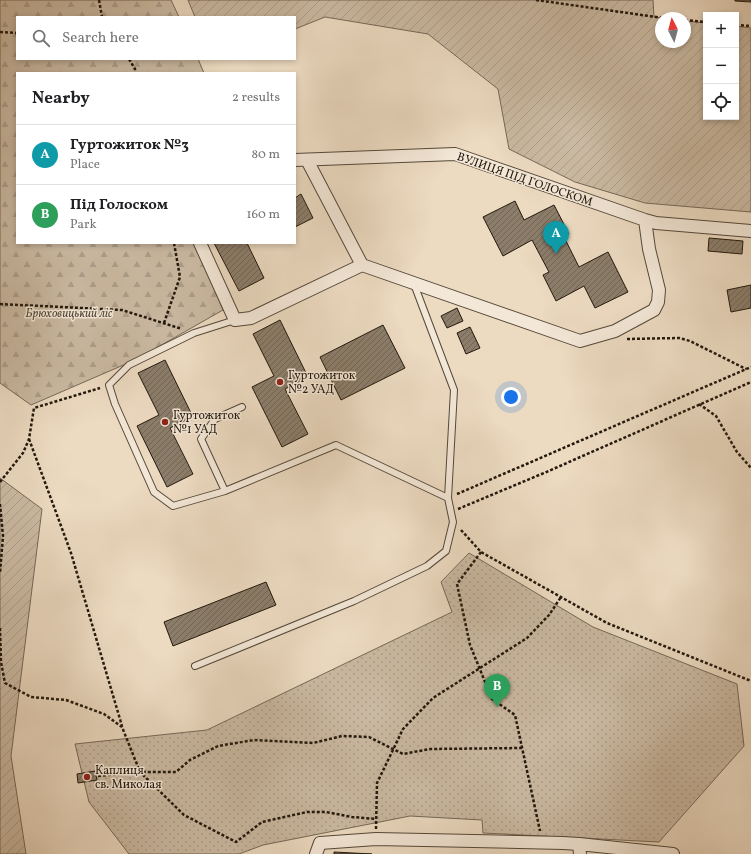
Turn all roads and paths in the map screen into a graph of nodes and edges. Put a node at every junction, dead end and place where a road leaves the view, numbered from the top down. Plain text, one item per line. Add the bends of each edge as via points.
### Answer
1 (99, 0) edge
2 (536, 0) edge
3 (102, 16) edge
4 (655, 17) edge
5 (691, 21) edge
6 (703, 22) edge
7 (739, 25) edge
8 (751, 26) edge
9 (0, 32) edge
10 (16, 32) edge
11 (130, 60) edge
12 (135, 72) edge
13 (301, 160) edge
14 (645, 220) junction
15 (751, 231) edge
16 (174, 244) edge
17 (200, 244) edge
18 (362, 265) junction
19 (414, 283) junction
20 (0, 304) edge
21 (235, 320) junction
22 (164, 323) junction
23 (194, 333) junction
24 (623, 339) dead end
25 (751, 367) edge
26 (746, 369) junction
27 (751, 382) edge
28 (108, 385) junction
29 (699, 404) junction
30 (242, 407) dead end
31 (29, 439) junction
32 (751, 468) edge
33 (0, 482) edge
34 (226, 491) junction
35 (448, 498) junction
36 (0, 504) edge
37 (451, 512) junction
38 (453, 522) junction
39 (481, 552) junction
40 (0, 572) edge
41 (561, 597) junction
42 (0, 628) edge
43 (195, 666) dead end
44 (480, 668) junction
45 (751, 681) edge
46 (122, 727) junction
47 (522, 748) junction
48 (393, 749) junction
49 (140, 772) junction
50 (98, 776) dead end
51 (376, 819) junction
52 (376, 839) junction
53 (543, 842) junction
54 (580, 849) edge
55 (316, 854) edge
56 (673, 854) edge

1 - 3 path
2 - 4 path
5 - 6 path
7 - 8 path
9 - 10 path
11 - 12 path
13 - 14 street, ВУЛИЦЯ ПІД ГОЛОСКОМ via 455,154
13 - 18 street
14 - 15 street, ВУЛИЦЯ ПІД ГОЛОСКОМ
14 - 19 street via 658,283 658,302 654,310 615,331 580,340
16 - 22 path via 180,278
17 - 21 street
18 - 19 street
18 - 21 street via 251,318
19 - 35 lane via 454,390
20 - 22 path via 122,310
21 - 23 lane
22 - 23 path
23 - 28 lane via 129,365
24 - 26 path via 679,338
25 - 26 path
26 - 35 path
27 - 29 path
28 - 31 path via 34,408
28 - 34 lane via 154,492 173,506
29 - 32 path via 716,416 737,452
29 - 37 path
30 - 34 lane via 215,419 201,438
31 - 33 path via 23,453
31 - 46 path via 71,553
34 - 35 lane via 336,445
35 - 37 lane
36 - 40 path via 3,536
37 - 38 lane
38 - 39 path
38 - 43 lane via 446,551 426,566 354,601
39 - 41 path
39 - 44 path via 457,584 470,645
41 - 44 path via 550,615 527,638
41 - 45 path via 607,623
42 - 46 path via 1,662 5,683 31,697 66,700 104,714
44 - 47 path via 492,699 515,715
44 - 48 path via 433,698 403,729
46 - 49 path
47 - 48 path via 430,748 403,754
47 - 53 path
48 - 49 path via 369,738 342,736 313,743 254,740 218,746 190,760 176,772
48 - 51 path via 377,783
49 - 50 path
49 - 51 path via 184,815 236,842 262,822 307,812
51 - 52 path
52 - 53 street
52 - 55 street via 320,843
53 - 54 street
54 - 56 street

